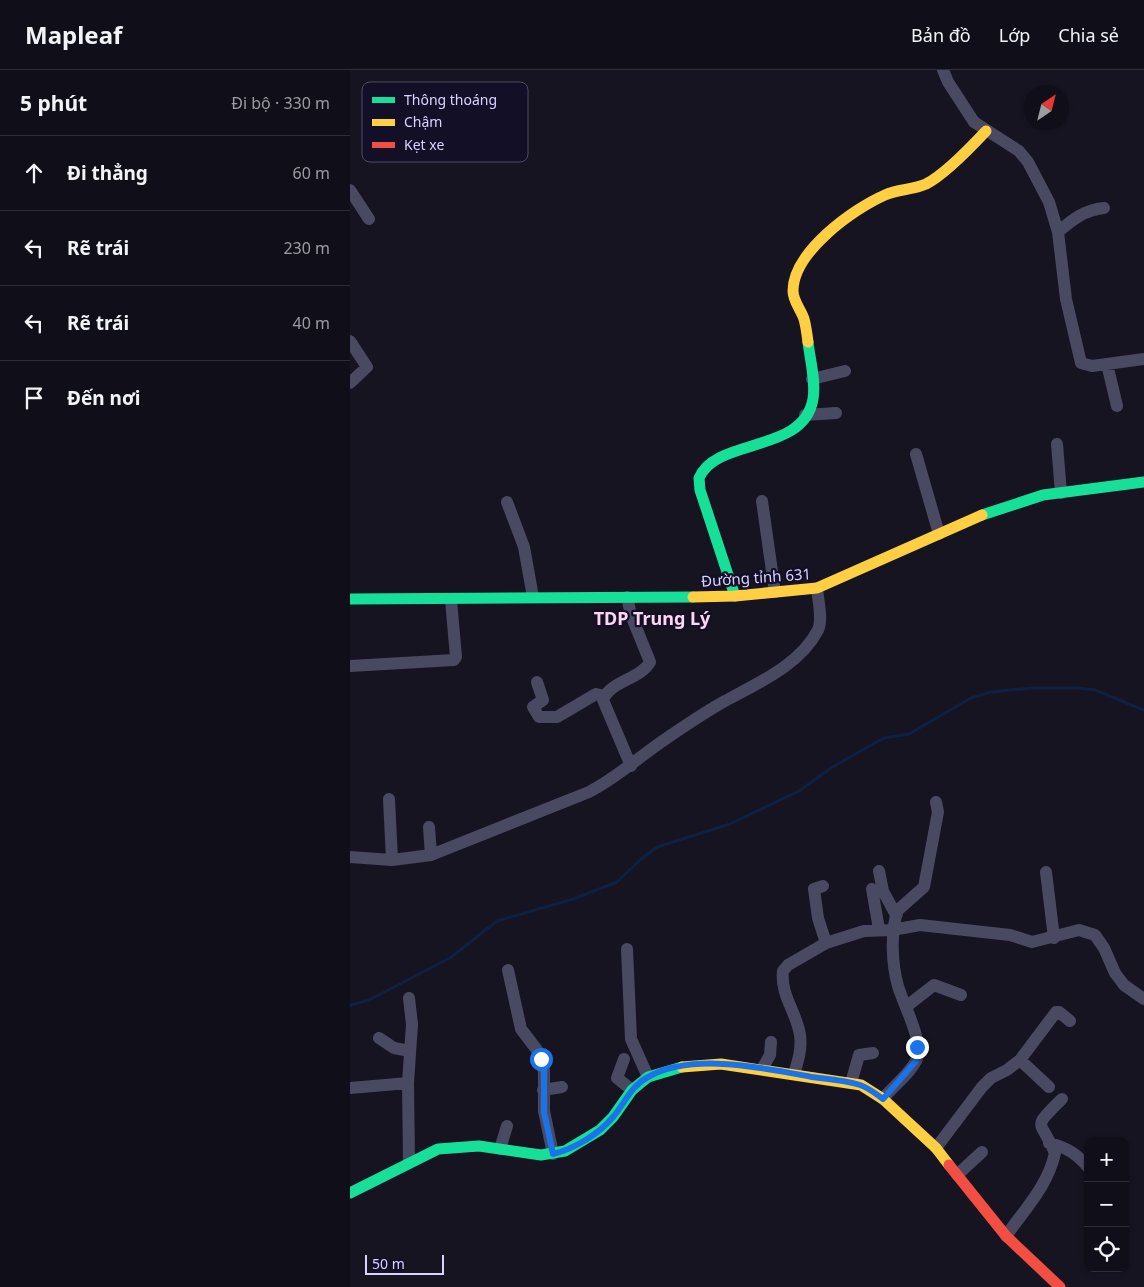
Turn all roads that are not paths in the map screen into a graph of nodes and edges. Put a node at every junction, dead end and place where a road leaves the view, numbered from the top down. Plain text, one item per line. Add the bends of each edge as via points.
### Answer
1 (944, 70) edge
2 (986, 131) junction
3 (350, 190) edge
4 (1104, 208) dead end
5 (369, 219) dead end
6 (1058, 232) junction
7 (350, 341) edge
8 (1144, 359) edge
9 (1107, 364) junction
10 (844, 371) dead end
11 (812, 379) junction
12 (350, 384) edge
13 (1117, 406) dead end
14 (836, 413) dead end
15 (805, 415) junction
16 (1057, 444) dead end
17 (916, 454) dead end
18 (1144, 482) edge
19 (1060, 493) junction
20 (762, 501) dead end
21 (507, 502) dead end
22 (939, 534) junction
23 (817, 588) junction
24 (775, 592) junction
25 (735, 596) junction
26 (533, 597) junction
27 (627, 597) junction
28 (350, 599) edge
29 (451, 600) junction
30 (350, 666) edge
31 (537, 682) dead end
32 (604, 696) junction
33 (631, 766) junction
34 (389, 799) dead end
35 (936, 802) dead end
36 (428, 827) dead end
37 (431, 854) junction
38 (350, 857) edge
39 (392, 860) junction
40 (879, 871) dead end
41 (1046, 872) dead end
42 (824, 886) dead end
43 (872, 889) dead end
44 (896, 915) junction
45 (879, 929) junction
46 (895, 930) junction
47 (1054, 938) junction
48 (826, 943) junction
49 (627, 949) dead end
50 (508, 970) dead end
51 (961, 995) dead end
52 (409, 998) dead end
53 (1144, 999) edge
54 (906, 1006) junction
55 (1070, 1020) dead end
56 (380, 1038) dead end
57 (771, 1042) dead end
58 (410, 1051) junction
59 (872, 1053) dead end
60 (624, 1058) dead end
61 (1020, 1060) junction
62 (762, 1070) junction
63 (794, 1074) junction
64 (648, 1077) junction
65 (408, 1083) junction
66 (851, 1083) junction
67 (562, 1087) dead end
68 (1049, 1087) dead end
69 (350, 1088) edge
70 (543, 1090) junction
71 (632, 1090) junction
72 (883, 1099) junction
73 (1062, 1099) dead end
74 (507, 1126) dead end
75 (1049, 1143) junction
76 (936, 1148) junction
77 (500, 1149) junction
78 (982, 1152) dead end
79 (553, 1154) junction
80 (409, 1162) junction
81 (1084, 1163) edge
82 (957, 1174) junction
83 (350, 1193) edge
84 (1006, 1236) junction
85 (1060, 1287) edge

1 - 2 street via 967,112
2 - 6 street via 1019,152 1028,162 1049,202
2 - 11 street via 928,184 888,194 848,217 803,262 793,290 808,337
3 - 5 street
4 - 6 street via 1091,209
6 - 9 street via 1062,275 1078,360 1084,365
7 - 12 street via 367,367
8 - 9 street
9 - 13 street
10 - 11 street
11 - 15 street via 811,405
14 - 15 street
15 - 25 street via 783,435 718,461 700,475 698,483
16 - 19 street
17 - 22 street
18 - 19 street, Đường tỉnh 631
19 - 22 street, Đường tỉnh 631 via 1043,495 977,517
20 - 24 street
21 - 26 street via 524,547
22 - 23 street, Đường tỉnh 631
23 - 24 street, Đường tỉnh 631
23 - 33 street via 819,628 798,654 775,673 665,739
24 - 25 street, Đường tỉnh 631
25 - 27 street, Đường tỉnh 631
26 - 27 street, Đường tỉnh 631
26 - 29 street, Đường tỉnh 631
27 - 32 street via 650,662
28 - 29 street, Đường tỉnh 631
29 - 30 street via 454,660
31 - 32 street via 543,700 533,707 539,717 557,717 596,694
32 - 33 street via 604,705
33 - 37 street via 589,792
34 - 39 street
35 - 44 street via 938,812 924,887 903,904
36 - 37 street
37 - 39 street
38 - 39 street
40 - 44 street via 883,892
41 - 47 street
42 - 48 street via 814,889
43 - 45 street
44 - 46 street
45 - 46 street
45 - 48 street via 848,934
46 - 47 street via 920,925 995,933 1032,942
46 - 54 street via 896,976
47 - 53 street via 1079,930 1095,936 1124,985
48 - 63 street via 783,971 784,991 800,1035 801,1049
49 - 64 street via 631,1039
50 - 70 street via 521,1029 541,1059
51 - 54 street via 934,985
52 - 58 street via 412,1024
54 - 72 street via 918,1056
55 - 61 street via 1056,1012
56 - 58 street via 394,1048
57 - 62 street via 770,1055
58 - 65 street
59 - 66 street via 859,1055
60 - 71 street via 617,1078
61 - 68 street
61 - 76 street via 991,1078
62 - 63 street
62 - 64 street via 702,1064 681,1066
63 - 66 street
64 - 71 street
65 - 69 street
65 - 80 street
66 - 72 street
67 - 70 street
70 - 79 street
71 - 79 street via 600,1130 565,1151
72 - 76 street
73 - 75 street via 1042,1119 1042,1132
74 - 77 street
75 - 81 street via 1060,1145
75 - 84 street via 1055,1154 1048,1174 1038,1194
76 - 82 street
77 - 79 street
77 - 80 street via 456,1146 432,1151
78 - 82 street
80 - 83 street
82 - 84 street
84 - 85 street

